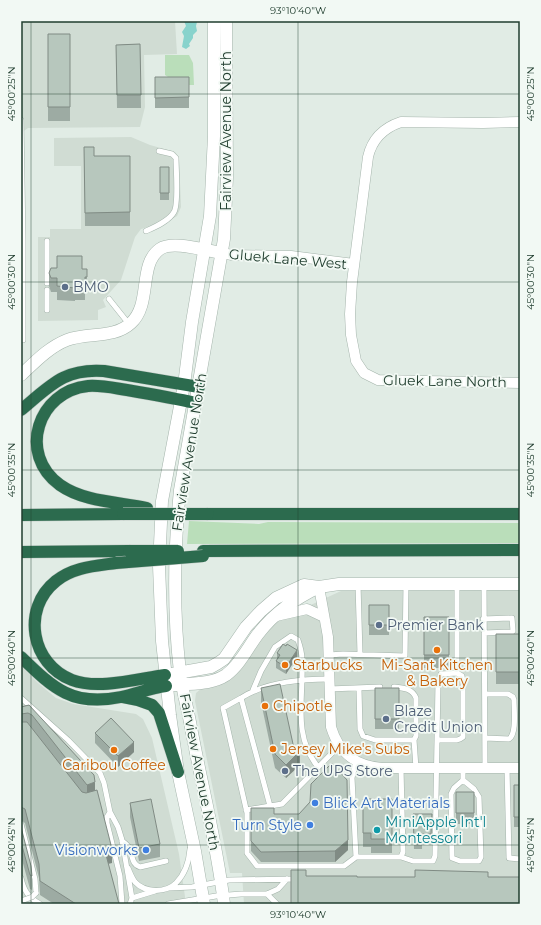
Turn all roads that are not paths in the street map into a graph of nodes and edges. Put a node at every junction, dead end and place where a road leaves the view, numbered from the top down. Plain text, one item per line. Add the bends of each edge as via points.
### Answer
1 (214, 21) edge
2 (226, 21) edge
3 (21, 120) edge
4 (520, 122) edge
5 (159, 151) dead end
6 (22, 178) edge
7 (22, 196) edge
8 (22, 219) edge
9 (146, 231) dead end
10 (22, 241) edge
11 (47, 241) dead end
12 (204, 251) junction
13 (222, 253) junction
14 (354, 264) junction
15 (22, 268) edge
16 (47, 283) dead end
17 (47, 290) dead end
18 (22, 292) edge
19 (109, 299) dead end
20 (47, 310) dead end
21 (22, 317) edge
22 (130, 324) junction
23 (21, 340) edge
24 (21, 375) edge
25 (520, 382) edge
26 (184, 385) junction
27 (199, 387) junction
28 (180, 400) junction
29 (196, 403) junction
30 (21, 410) edge
31 (124, 509) junction
32 (520, 514) edge
33 (21, 515) edge
34 (520, 550) edge
35 (21, 552) edge
36 (203, 554) junction
37 (358, 584) junction
38 (406, 584) junction
39 (457, 584) junction
40 (484, 584) junction
41 (520, 584) edge
42 (319, 587) junction
43 (324, 617) junction
44 (272, 618) junction
45 (483, 619) junction
46 (484, 633) junction
47 (360, 654) junction
48 (329, 655) junction
49 (21, 657) edge
50 (457, 673) junction
51 (182, 679) junction
52 (301, 679) junction
53 (165, 681) junction
54 (330, 684) junction
55 (380, 687) edge
56 (394, 687) edge
57 (359, 688) junction
58 (253, 690) junction
59 (484, 694) junction
60 (122, 697) junction
61 (21, 698) edge
62 (241, 698) junction
63 (485, 738) junction
64 (414, 740) junction
65 (437, 740) junction
66 (339, 746) junction
67 (356, 761) junction
68 (318, 767) junction
69 (402, 768) junction
70 (416, 768) junction
71 (436, 768) junction
72 (463, 768) junction
73 (485, 768) junction
74 (507, 768) junction
75 (520, 768) edge
76 (178, 772) junction
77 (463, 780) junction
78 (107, 797) junction
79 (100, 799) edge
80 (270, 806) junction
81 (246, 810) junction
82 (110, 812) junction
83 (21, 824) edge
84 (191, 832) junction
85 (122, 840) junction
86 (356, 857) junction
87 (401, 857) junction
88 (520, 859) edge
89 (166, 861) dead end
90 (126, 864) junction
91 (21, 878) edge
92 (287, 878) junction
93 (303, 879) edge
94 (221, 881) junction
95 (201, 885) junction
96 (169, 888) junction
97 (156, 890) junction
98 (267, 894) junction
99 (224, 900) edge
100 (21, 901) edge
101 (131, 901) edge
102 (203, 901) edge
103 (40, 904) edge
104 (122, 904) edge
105 (168, 904) edge
106 (277, 904) edge

1 - 12 street, Fairview Avenue North via 213,175
2 - 13 street, Fairview Avenue North via 227,185
3 - 6 lane
4 - 14 street, Gluek Lane North via 401,122 385,129 372,143 369,152
5 - 9 lane via 172,154 176,158 176,208 171,217
6 - 7 lane
7 - 8 lane
8 - 10 lane
10 - 15 lane
11 - 16 lane
12 - 13 street
12 - 22 street via 173,245 166,246 155,254 149,266 140,310
12 - 26 street, Fairview Avenue North
13 - 14 street, Gluek Lane West via 291,256
13 - 27 street, Fairview Avenue North
14 - 25 street, Gluek Lane North via 350,292 351,335 356,361 364,373 385,381
15 - 18 lane
17 - 20 lane
18 - 21 lane
19 - 22 lane
21 - 23 lane
22 - 24 street via 114,332 67,340 47,352
26 - 27 highway
26 - 28 street, Fairview Avenue North
26 - 30 highway via 104,371 80,371 59,379
27 - 29 street, Fairview Avenue North
28 - 29 highway
28 - 31 highway via 87,386 68,391 54,400 43,416 36,435 38,458 50,476 68,490
28 - 53 street, Fairview Avenue North via 162,506 159,584
29 - 51 street, Fairview Avenue North via 184,465 176,528 175,576
31 - 32 highway, bridge via 147,508 162,514
31 - 33 highway
34 - 36 highway via 274,551
35 - 36 highway, bridge via 129,551
36 - 53 highway, bridge via 79,569 56,581 48,588 39,604 34,626 36,641 46,661 54,669 72,680 83,683
37 - 38 street
37 - 42 street
37 - 47 lane
38 - 39 street
38 - 47 lane via 405,656
39 - 40 street
39 - 50 lane
40 - 41 street
40 - 45 lane
42 - 43 street
42 - 44 street via 285,606
42 - 51 street via 304,585 276,598 246,627 224,659
43 - 44 street via 307,609
43 - 48 street
44 - 51 street via 226,675 197,684
45 - 46 lane
45 - 46 lane via 512,618 513,631
46 - 59 lane
47 - 48 lane
48 - 54 street
49 - 60 highway via 44,680 66,694 90,700
50 - 65 lane via 441,674 439,677
50 - 65 lane via 462,676 462,737 457,740
51 - 53 street
51 - 94 street, Fairview Avenue North
52 - 54 lane
52 - 58 lane
52 - 58 lane via 302,658 298,640 291,636 275,647
52 - 68 lane via 302,733 307,749
53 - 60 highway
53 - 76 street, Fairview Avenue North
54 - 57 lane
54 - 66 street via 331,727
55 - 57 lane
56 - 64 lane via 414,692
57 - 64 lane via 360,729 363,736 375,740
58 - 62 lane
59 - 63 lane
59 - 63 lane via 508,694 514,700 512,738
60 - 76 highway via 152,705 159,713
61 - 78 lane via 98,770
62 - 80 lane
62 - 81 lane via 223,708
63 - 73 lane
64 - 70 lane
65 - 71 lane
66 - 67 street
66 - 68 lane
67 - 69 street via 372,767
67 - 86 lane via 352,778
68 - 80 lane via 282,804
69 - 70 street
69 - 87 lane
70 - 71 street
71 - 72 street
71 - 87 lane via 435,856 433,861 413,861
72 - 73 street
72 - 77 lane
73 - 74 street
74 - 75 street
74 - 88 lane via 509,858
76 - 84 street, Fairview Avenue North
77 - 77 lane via 451,794 452,858 460,861 479,861 479,797
78 - 79 lane
78 - 82 lane
80 - 81 lane
81 - 86 lane via 246,853 257,866 344,866
82 - 85 lane
82 - 104 lane via 107,823 120,876
83 - 100 lane, bridge via 36,893
84 - 95 street, Fairview Avenue North
84 - 96 lane via 186,868
85 - 89 lane via 129,847 136,866
85 - 90 lane
86 - 87 lane
90 - 97 lane via 136,882 145,888
90 - 101 lane
91 - 103 lane via 25,892
92 - 93 lane
92 - 94 lane
92 - 98 lane via 278,889
94 - 95 lane
94 - 99 street, Fairview Avenue North
95 - 96 lane
95 - 102 street, Fairview Avenue North
96 - 97 lane
97 - 101 lane
98 - 99 lane
98 - 106 lane
99 - 102 lane
102 - 105 lane

